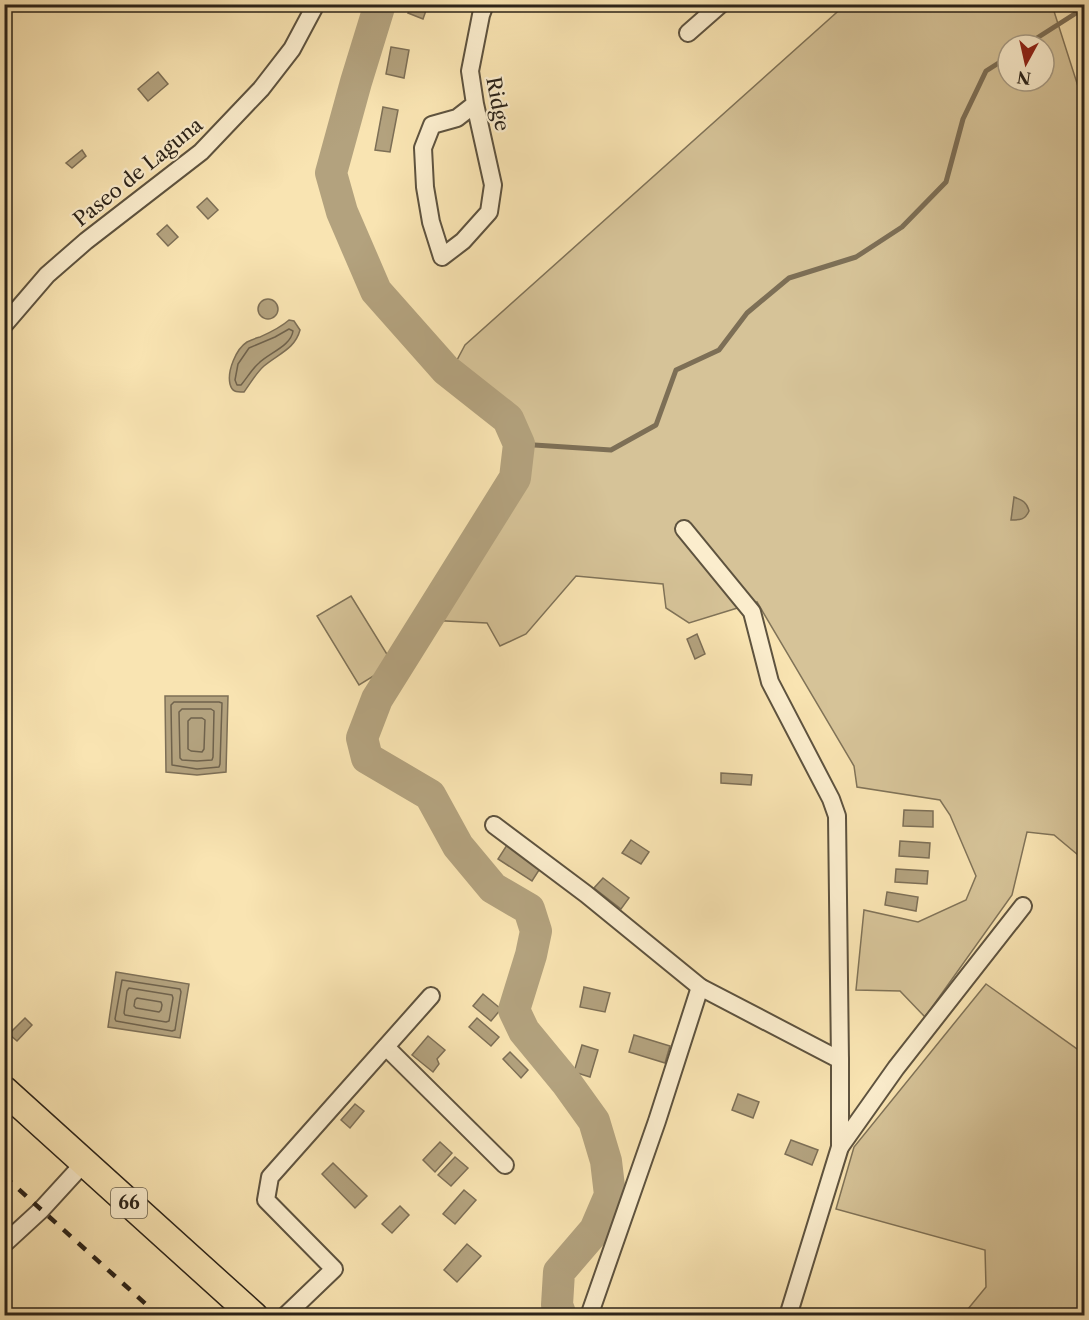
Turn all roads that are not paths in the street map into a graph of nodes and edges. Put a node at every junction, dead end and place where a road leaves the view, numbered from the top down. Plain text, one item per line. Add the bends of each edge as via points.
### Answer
1 (316, 4) edge
2 (485, 4) edge
3 (721, 4) edge
4 (688, 33) dead end
5 (475, 104) junction
6 (12, 309) edge
7 (4, 325) edge
8 (684, 529) dead end
9 (494, 825) dead end
10 (1023, 906) dead end
11 (700, 987) junction
12 (431, 996) dead end
13 (386, 1047) junction
14 (840, 1060) junction
15 (4, 1090) edge
16 (840, 1147) junction
17 (84, 1163) junction
18 (505, 1165) dead end
19 (4, 1244) edge
20 (254, 1316) edge
21 (285, 1316) edge
22 (588, 1316) edge
23 (788, 1316) edge

1 - 6 street, Paseo de Laguna via 291,49 261,90 201,152 86,241
2 - 5 street, Ridge via 471,71
3 - 4 street
5 - 5 street, Ridge via 493,185 489,212 442,257 431,222 423,148 432,125 458,118
6 - 7 street, Paseo de Laguna
8 - 14 street via 752,612 770,682 837,816
9 - 11 street
10 - 16 street via 896,1068
11 - 14 street
11 - 22 street
12 - 13 street
13 - 18 street
13 - 21 street via 270,1177 266,1200 334,1269
14 - 16 street
15 - 17 main road, 66
16 - 23 street
17 - 19 street
17 - 20 main road, 66

